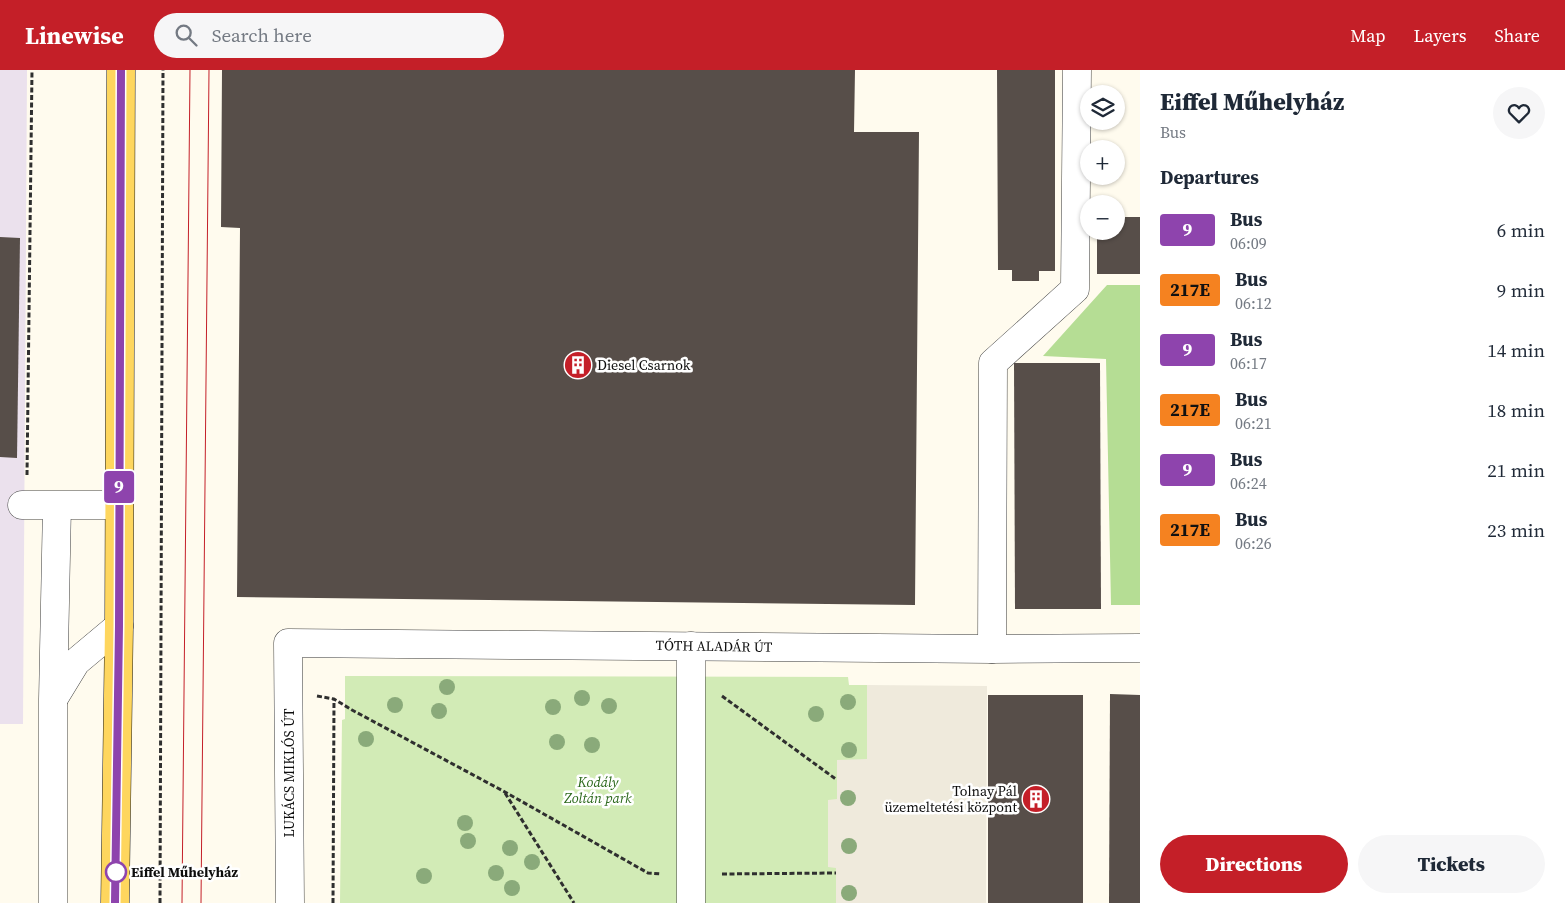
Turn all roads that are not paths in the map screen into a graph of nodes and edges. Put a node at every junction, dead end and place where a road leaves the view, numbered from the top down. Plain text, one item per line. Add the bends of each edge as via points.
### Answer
1 (121, 70) edge
2 (1077, 70) edge
3 (22, 505) dead end
4 (119, 505) junction
5 (57, 506) junction
6 (119, 626) junction
7 (288, 644) joint
8 (691, 646) junction
9 (1140, 648) edge
10 (992, 649) junction
11 (53, 699) junction
12 (53, 903) edge
13 (115, 903) edge
14 (290, 903) edge
15 (691, 903) edge

1 - 4 main road
2 - 10 lane via 1075,289 993,363
3 - 5 lane
4 - 5 lane
4 - 6 main road
5 - 11 lane
6 - 11 lane via 76,662
6 - 13 main road
7 - 8 lane, TÓTH ALADÁR ÚT
7 - 14 lane, LUKÁCS MIKLÓS ÚT
8 - 10 lane, TÓTH ALADÁR ÚT
8 - 15 lane
9 - 10 lane, TÓTH ALADÁR ÚT
11 - 12 lane

